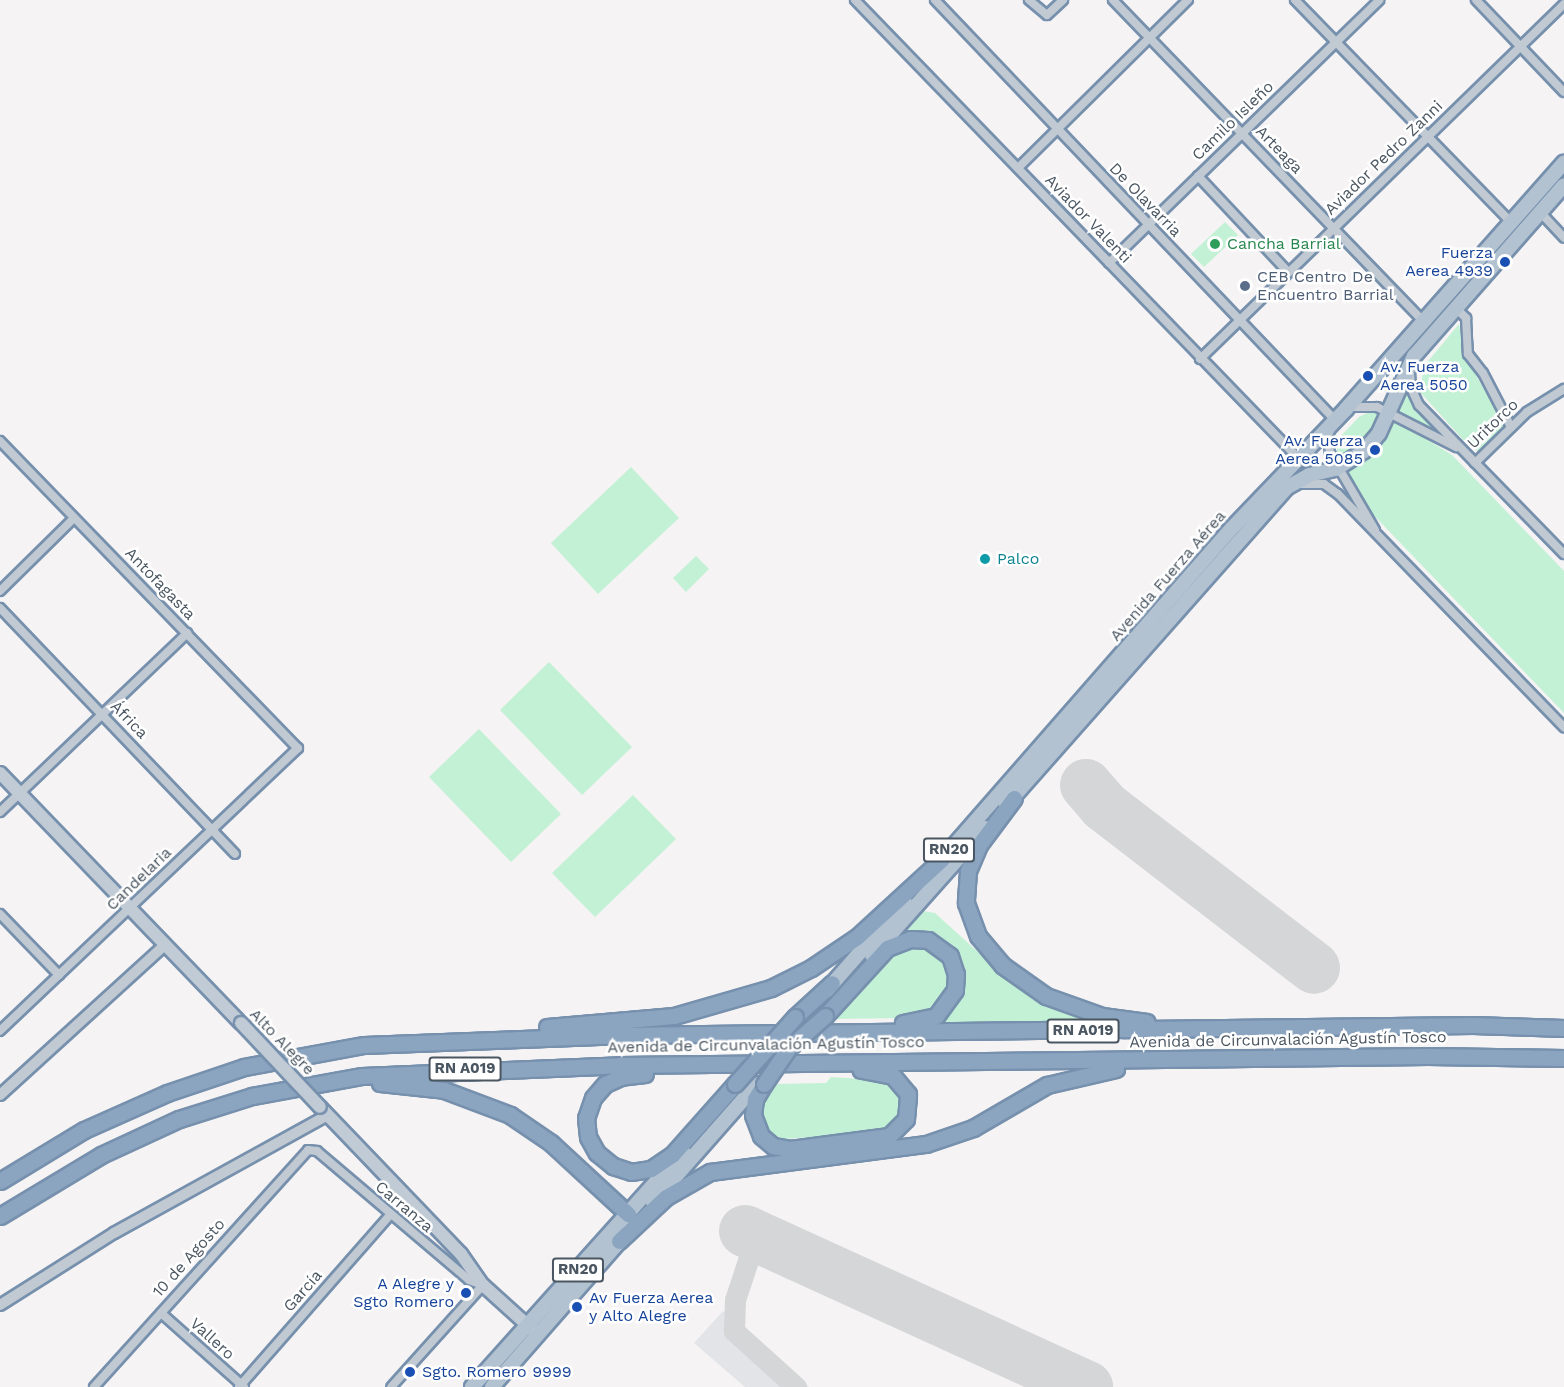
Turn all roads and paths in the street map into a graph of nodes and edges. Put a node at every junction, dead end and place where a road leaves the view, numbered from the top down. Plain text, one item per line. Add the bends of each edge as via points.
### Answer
1 (855, 0) edge
2 (935, 0) edge
3 (1029, 0) edge
4 (1063, 0) edge
5 (1113, 0) edge
6 (1188, 0) edge
7 (1295, 0) edge
8 (1379, 0) edge
9 (1476, 0) edge
10 (1564, 4) edge
11 (1149, 38) junction
12 (1336, 42) junction
13 (1520, 46) junction
14 (1564, 92) edge
15 (1056, 129) junction
16 (1242, 133) junction
17 (1427, 136) junction
18 (1564, 163) edge
19 (1018, 168) junction
20 (1198, 176) junction
21 (1564, 185) edge
22 (1540, 212) junction
23 (1512, 223) junction
24 (1148, 225) junction
25 (1334, 228) junction
26 (1564, 238) edge
27 (1108, 263) junction
28 (1288, 272) junction
29 (1455, 308) junction
30 (1239, 321) junction
31 (1423, 321) junction
32 (1414, 356) junction
33 (1200, 359) junction
34 (1564, 390) edge
35 (1346, 409) junction
36 (1389, 413) junction
37 (1335, 420) junction
38 (1511, 427) junction
39 (0, 441) edge
40 (1462, 450) junction
41 (1299, 459) junction
42 (1475, 463) junction
43 (1336, 469) junction
44 (1286, 488) junction
45 (74, 518) junction
46 (1375, 530) junction
47 (1564, 554) edge
48 (0, 591) edge
49 (0, 608) edge
50 (187, 633) junction
51 (1105, 672) junction
52 (1116, 682) junction
53 (103, 714) junction
54 (1564, 727) edge
55 (298, 748) joint
56 (0, 773) edge
57 (19, 794) junction
58 (1014, 798) junction
59 (0, 812) edge
60 (212, 829) junction
61 (235, 854) dead end
62 (942, 859) junction
63 (129, 908) junction
64 (0, 914) edge
65 (165, 945) junction
66 (59, 975) junction
67 (832, 983) joint
68 (822, 1016) junction
69 (547, 1027) junction
70 (1564, 1028) edge
71 (1219, 1029) junction
72 (0, 1031) edge
73 (321, 1051) junction
74 (294, 1056) junction
75 (1270, 1058) junction
76 (1564, 1058) edge
77 (769, 1063) junction
78 (739, 1084) junction
79 (761, 1084) junction
80 (0, 1095) edge
81 (324, 1111) junction
82 (308, 1150) joint
83 (0, 1168) edge
84 (0, 1180) edge
85 (628, 1214) junction
86 (390, 1215) junction
87 (0, 1216) edge
88 (0, 1226) edge
89 (619, 1241) junction
90 (483, 1285) junction
91 (0, 1305) edge
92 (161, 1313) junction
93 (533, 1330) junction
94 (241, 1386) edge
95 (94, 1387) edge
96 (391, 1387) edge
97 (472, 1387) edge
98 (492, 1387) edge

1 - 19 street, Aviador Valenti
2 - 15 street, De Olavarria
3 - 4 street via 1047,15
5 - 11 street, Arteaga
6 - 11 street
7 - 12 street
8 - 12 street, Camilo Isleño
9 - 13 street
10 - 13 street, Aviador Pedro Zanni
11 - 15 street
11 - 16 street, Arteaga
12 - 16 street, Camilo Isleño
12 - 17 street
13 - 14 street
13 - 17 street, Aviador Pedro Zanni
15 - 19 street
15 - 24 street, De Olavarria
16 - 20 street, Camilo Isleño
16 - 25 street, Arteaga
17 - 23 street
17 - 25 street, Aviador Pedro Zanni
18 - 23 main road, Avenida Fuerza Aérea / RN20
19 - 27 street, Aviador Valenti
20 - 24 street, Camilo Isleño
20 - 28 street
21 - 22 main road, Avenida Fuerza Aérea / RN20
22 - 26 street
22 - 29 main road, Avenida Fuerza Aérea / RN20
23 - 31 main road, Avenida Fuerza Aérea / RN20
24 - 27 street, Camilo Isleño
24 - 30 street, De Olavarria
25 - 28 street, Aviador Pedro Zanni
25 - 31 street, Arteaga
27 - 33 street, Aviador Valenti
28 - 30 street, Aviador Pedro Zanni
29 - 32 main road, Avenida Fuerza Aérea / RN20
29 - 38 street via 1466,318 1468,354 1483,373
30 - 33 street, Aviador Pedro Zanni
30 - 37 street, De Olavarria
31 - 35 main road, Avenida Fuerza Aérea / RN20
32 - 36 main road, Avenida Fuerza Aérea / RN20
32 - 40 street via 1410,376 1414,398
33 - 41 street, Aviador Valenti
34 - 38 street, Uritorco via 1532,407
35 - 36 street via 1366,405
35 - 37 main road, Avenida Fuerza Aérea / RN20
36 - 40 street
36 - 43 main road, Avenida Fuerza Aérea / RN20 via 1364,451
37 - 41 main road, Avenida Fuerza Aérea / RN20
37 - 43 street via 1328,441
38 - 42 street, Uritorco
39 - 45 street, Antofagasta
40 - 42 street
41 - 51 main road, Avenida Fuerza Aérea / RN20 via 1232,528
42 - 47 street
43 - 44 main road, Avenida Fuerza Aérea / RN20 via 1309,475
43 - 46 street
44 - 46 street via 1311,482 1324,484
44 - 52 main road, Avenida Fuerza Aérea / RN20
45 - 48 street
45 - 50 street, Antofagasta
46 - 54 street
49 - 53 street, África
50 - 53 street
50 - 55 street, Antofagasta
51 - 52 main road
51 - 62 main road, Avenida Fuerza Aérea / RN20
52 - 58 main road, Avenida Fuerza Aérea / RN20
53 - 57 street
53 - 60 street, África
55 - 60 street, Candelaria
56 - 57 main road, Alto Alegre
57 - 59 street
57 - 63 main road, Alto Alegre
58 - 68 main road, Avenida Fuerza Aérea / RN20
58 - 71 highway via 979,845 966,878 970,920 992,955 1030,986 1082,1011 1134,1021
60 - 61 street, África
60 - 63 street, Candelaria
62 - 67 main road, Avenida Fuerza Aérea / RN20
62 - 69 highway via 857,937 812,968 771,988 674,1016
63 - 65 main road, Alto Alegre
63 - 66 street, Candelaria
64 - 66 street
65 - 80 street
65 - 81 main road, Alto Alegre, bridge
66 - 72 street, Candelaria
67 - 78 highway, bridge
68 - 69 highway via 880,954 903,940 918,938 936,944 954,965 956,982 952,998 936,1016 918,1022
68 - 79 highway, bridge via 790,1047
69 - 73 highway via 408,1031
70 - 71 highway, Avenida de Circunvalación Agustín Tosco / RN A019 via 1462,1025
71 - 73 highway, Avenida de Circunvalación Agustín Tosco / RN A019 via 619,1035 407,1042
73 - 74 highway, Avenida de Circunvalación Agustín Tosco / RN A019
74 - 83 highway via 210,1067 166,1082 78,1122
74 - 84 highway, Avenida de Circunvalación Agustín Tosco / RN A019 via 212,1077 126,1109
75 - 76 highway, Avenida de Circunvalación Agustín Tosco / RN A019
75 - 77 highway, Avenida de Circunvalación Agustín Tosco / RN A019
75 - 89 highway via 1199,1067 1096,1071 1047,1085 973,1128 926,1144 719,1169 674,1190
77 - 78 highway via 708,1072 633,1074 611,1080 598,1090 588,1108 588,1137 597,1153 613,1166 631,1172 651,1169 672,1155
77 - 79 highway via 815,1071 886,1073 903,1086 909,1111 896,1131 881,1138 782,1148 767,1142 754,1122 755,1099
77 - 87 highway, Avenida de Circunvalación Agustín Tosco / RN A019 via 440,1070 312,1082 242,1099 137,1137 70,1172
78 - 85 main road, RN20
79 - 89 main road, RN20
81 - 90 main road, Alto Alegre via 460,1254
81 - 91 street via 114,1233
82 - 86 street, Carranza via 317,1151
82 - 92 street, 10 de Agosto
85 - 88 highway via 551,1143 510,1115 444,1090 381,1082 286,1096 183,1127 104,1162
85 - 93 main road, RN20
86 - 90 street, Carranza via 469,1280
86 - 94 street, García
89 - 93 main road, RN20
90 - 93 main road, Alto Alegre
90 - 96 street
92 - 94 street, Vallero
92 - 95 street, 10 de Agosto
93 - 97 main road, RN20
93 - 98 main road, RN20

